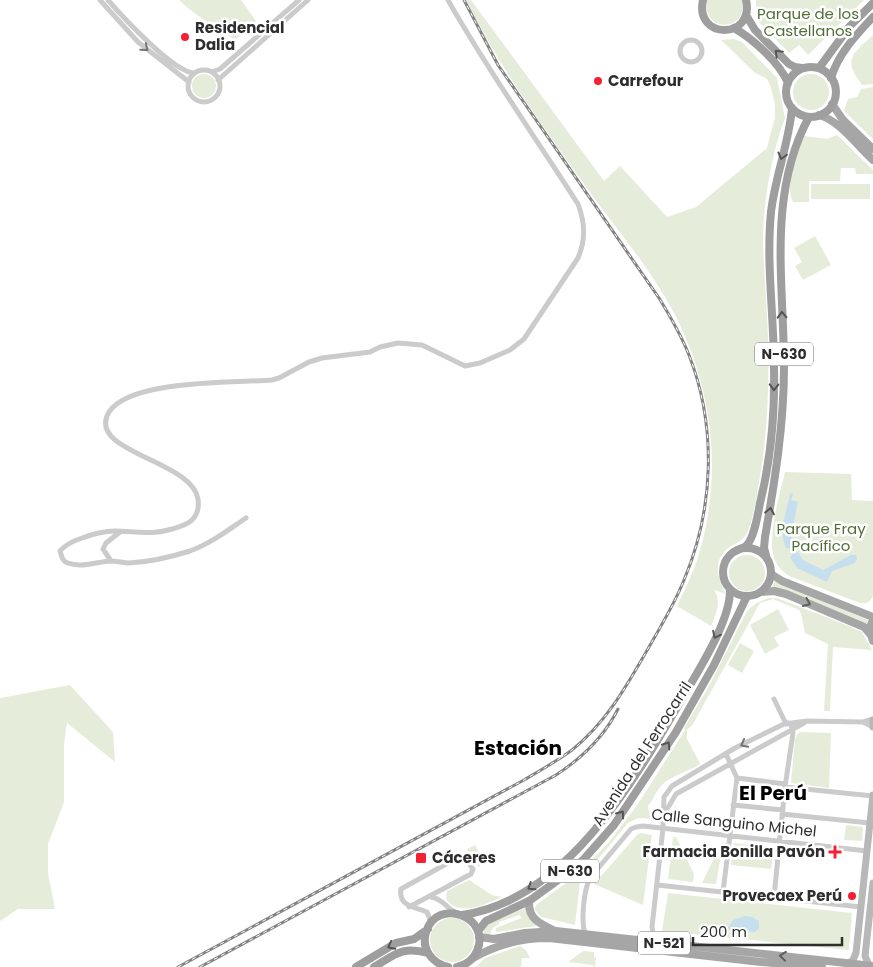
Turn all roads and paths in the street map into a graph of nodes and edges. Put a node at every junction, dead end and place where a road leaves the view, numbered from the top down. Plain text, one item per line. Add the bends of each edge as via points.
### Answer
1 (100, 0) edge
2 (108, 0) edge
3 (298, 0) edge
4 (308, 0) edge
5 (448, 0) edge
6 (702, 0) edge
7 (746, 0) edge
8 (873, 3) edge
9 (746, 15) junction
10 (873, 17) edge
11 (734, 28) junction
12 (687, 41) joint
13 (804, 68) junction
14 (819, 68) junction
15 (212, 72) junction
16 (195, 73) junction
17 (831, 78) junction
18 (218, 80) junction
19 (189, 82) junction
20 (788, 83) junction
21 (832, 104) junction
22 (792, 108) junction
23 (819, 115) junction
24 (809, 116) junction
25 (873, 149) edge
26 (873, 160) edge
27 (246, 518) dead end
28 (120, 532) junction
29 (736, 551) junction
30 (767, 559) junction
31 (111, 561) junction
32 (771, 574) junction
33 (730, 589) junction
34 (761, 592) junction
35 (748, 596) junction
36 (873, 609) edge
37 (856, 611) junction
38 (873, 619) edge
39 (871, 637) edge
40 (774, 700) dead end
41 (873, 720) edge
42 (807, 721) junction
43 (863, 722) junction
44 (786, 724) junction
45 (873, 727) edge
46 (790, 731) junction
47 (778, 737) junction
48 (790, 743) junction
49 (723, 756) junction
50 (729, 765) junction
51 (737, 778) junction
52 (672, 786) junction
53 (785, 786) junction
54 (676, 794) junction
55 (873, 796) edge
56 (733, 805) junction
57 (783, 812) junction
58 (664, 814) junction
59 (870, 823) junction
60 (663, 828) junction
61 (730, 835) junction
62 (779, 841) junction
63 (867, 851) junction
64 (873, 883) edge
65 (657, 885) junction
66 (447, 888) junction
67 (722, 892) junction
68 (774, 897) junction
69 (426, 899) junction
70 (442, 901) junction
71 (529, 901) junction
72 (409, 907) junction
73 (861, 908) junction
74 (871, 909) edge
75 (424, 910) junction
76 (460, 914) junction
77 (430, 926) junction
78 (652, 927) junction
79 (556, 931) junction
80 (478, 934) junction
81 (586, 935) junction
82 (642, 941) junction
83 (659, 943) junction
84 (428, 953) junction
85 (471, 962) edge
86 (861, 965) edge
87 (356, 967) edge
88 (374, 967) edge
89 (447, 967) edge
90 (457, 967) edge
91 (822, 967) edge
92 (826, 967) edge

1 -> 19 street via 138,42
2 - 16 street via 142,37 176,65
3 - 15 street via 220,69
4 - 18 street
5 - 28 street via 471,42 578,204 584,235 578,258 524,339 510,350 480,363 465,366 422,346 398,343 370,352 322,358 272,380 155,388 119,403 106,419 114,441 183,477 194,489 199,505 192,520 181,526 156,532
6 - 11 highway via 702,14 710,25 722,30
7 - 9 highway
8 - 14 highway via 850,26
9 - 11 highway
13 -> 9 highway via 789,64 755,30
10 - 17 highway via 841,55
11 - 20 highway via 749,38 781,70
12 - 12 street via 682,44 680,53 686,60 695,61 700,56 701,47 696,41
13 - 14 highway
13 - 20 highway via 797,71
14 - 17 highway
15 - 16 street
15 - 18 street
16 - 19 street
17 - 21 highway via 835,91
18 - 19 street via 219,91 211,101 205,102 194,98
20 - 22 highway, N-630 via 786,97
21 - 23 highway
21 - 25 main road via 843,120
22 - 24 highway
22 -> 29 highway, N-630 via 791,126 776,179 771,212 772,435 764,489 752,536 748,545
23 - 24 highway
23 - 26 main road via 838,124
30 -> 24 highway, N-630 via 765,536 782,435 784,401 782,213 794,149
27 - 31 street via 207,544 190,551 129,563
28 - 31 street via 106,543 104,549
28 - 31 street via 98,533 78,539 60,551 67,563
29 - 30 highway via 755,550
29 - 33 highway, N-630 via 724,566 724,577
30 - 32 highway, N-630
32 - 34 highway via 769,584
32 - 37 main road
33 - 35 highway
33 -> 76 highway, Avenida del Ferrocarril / N-630 via 724,619 700,668 667,726 594,832 558,867 524,892 495,907
34 - 35 highway
34 -> 39 main road via 786,594 864,627
71 -> 35 highway, Avenida del Ferrocarril / N-630 via 584,859 618,818 681,724
36 - 37 main road
37 - 38 main road
38 - 39 main road
40 - 44 street
41 - 43 street
41 - 45 main road
42 - 43 street
42 - 44 street
42 - 46 street
43 - 45 street
44 - 46 street
44 -> 49 street
46 - 47 street
46 - 48 street
47 - 48 street
47 - 50 street
48 - 53 street
49 - 50 street
49 - 52 street
50 - 51 street
50 - 54 street
51 - 53 street
51 - 56 street
52 - 54 street
52 - 58 street via 664,797
53 - 55 street
53 - 57 street
54 - 58 street
55 - 59 main road
56 - 57 street
56 - 61 street
57 - 59 street
57 - 62 street
58 - 60 street
59 - 63 main road
60 - 61 street, Calle Sanguino Michel
60 - 65 street
60 - 81 street, Calle Sanguino Michel via 643,826 631,830 590,878 586,885 583,925
61 - 62 street, Calle Sanguino Michel
61 - 67 street
62 - 63 street, Calle Sanguino Michel
62 - 68 street
63 - 73 main road
64 - 74 main road
65 - 67 street
65 - 78 street
66 - 69 street
66 - 70 street via 442,894
66 - 72 street via 471,874 468,860 457,858 401,888
67 - 68 street
68 - 73 street
69 - 70 street via 435,897
69 - 72 street
69 - 75 street via 422,904
70 - 76 street
71 - 79 main road via 532,917
71 - 80 highway, Avenida del Ferrocarril / N-630 via 486,921
72 - 75 street
73 - 74 street
73 - 86 main road via 853,960
74 - 86 main road
75 - 77 street via 430,915
76 - 77 highway, N-630 via 445,914
76 - 80 highway via 473,922
77 - 84 highway via 425,944
77 -> 87 highway, N-630 via 414,939 396,943
78 - 82 street
78 - 83 street
79 - 80 main road, N-521 via 494,939
79 - 81 main road, N-521
80 - 85 highway via 478,949
81 - 82 main road, N-521
82 - 83 main road, N-521
86 -> 83 main road, N-521
84 - 88 highway via 405,950
84 - 89 highway
85 - 90 highway
85 - 91 main road, N-521 via 504,944 549,938
91 - 92 main road

